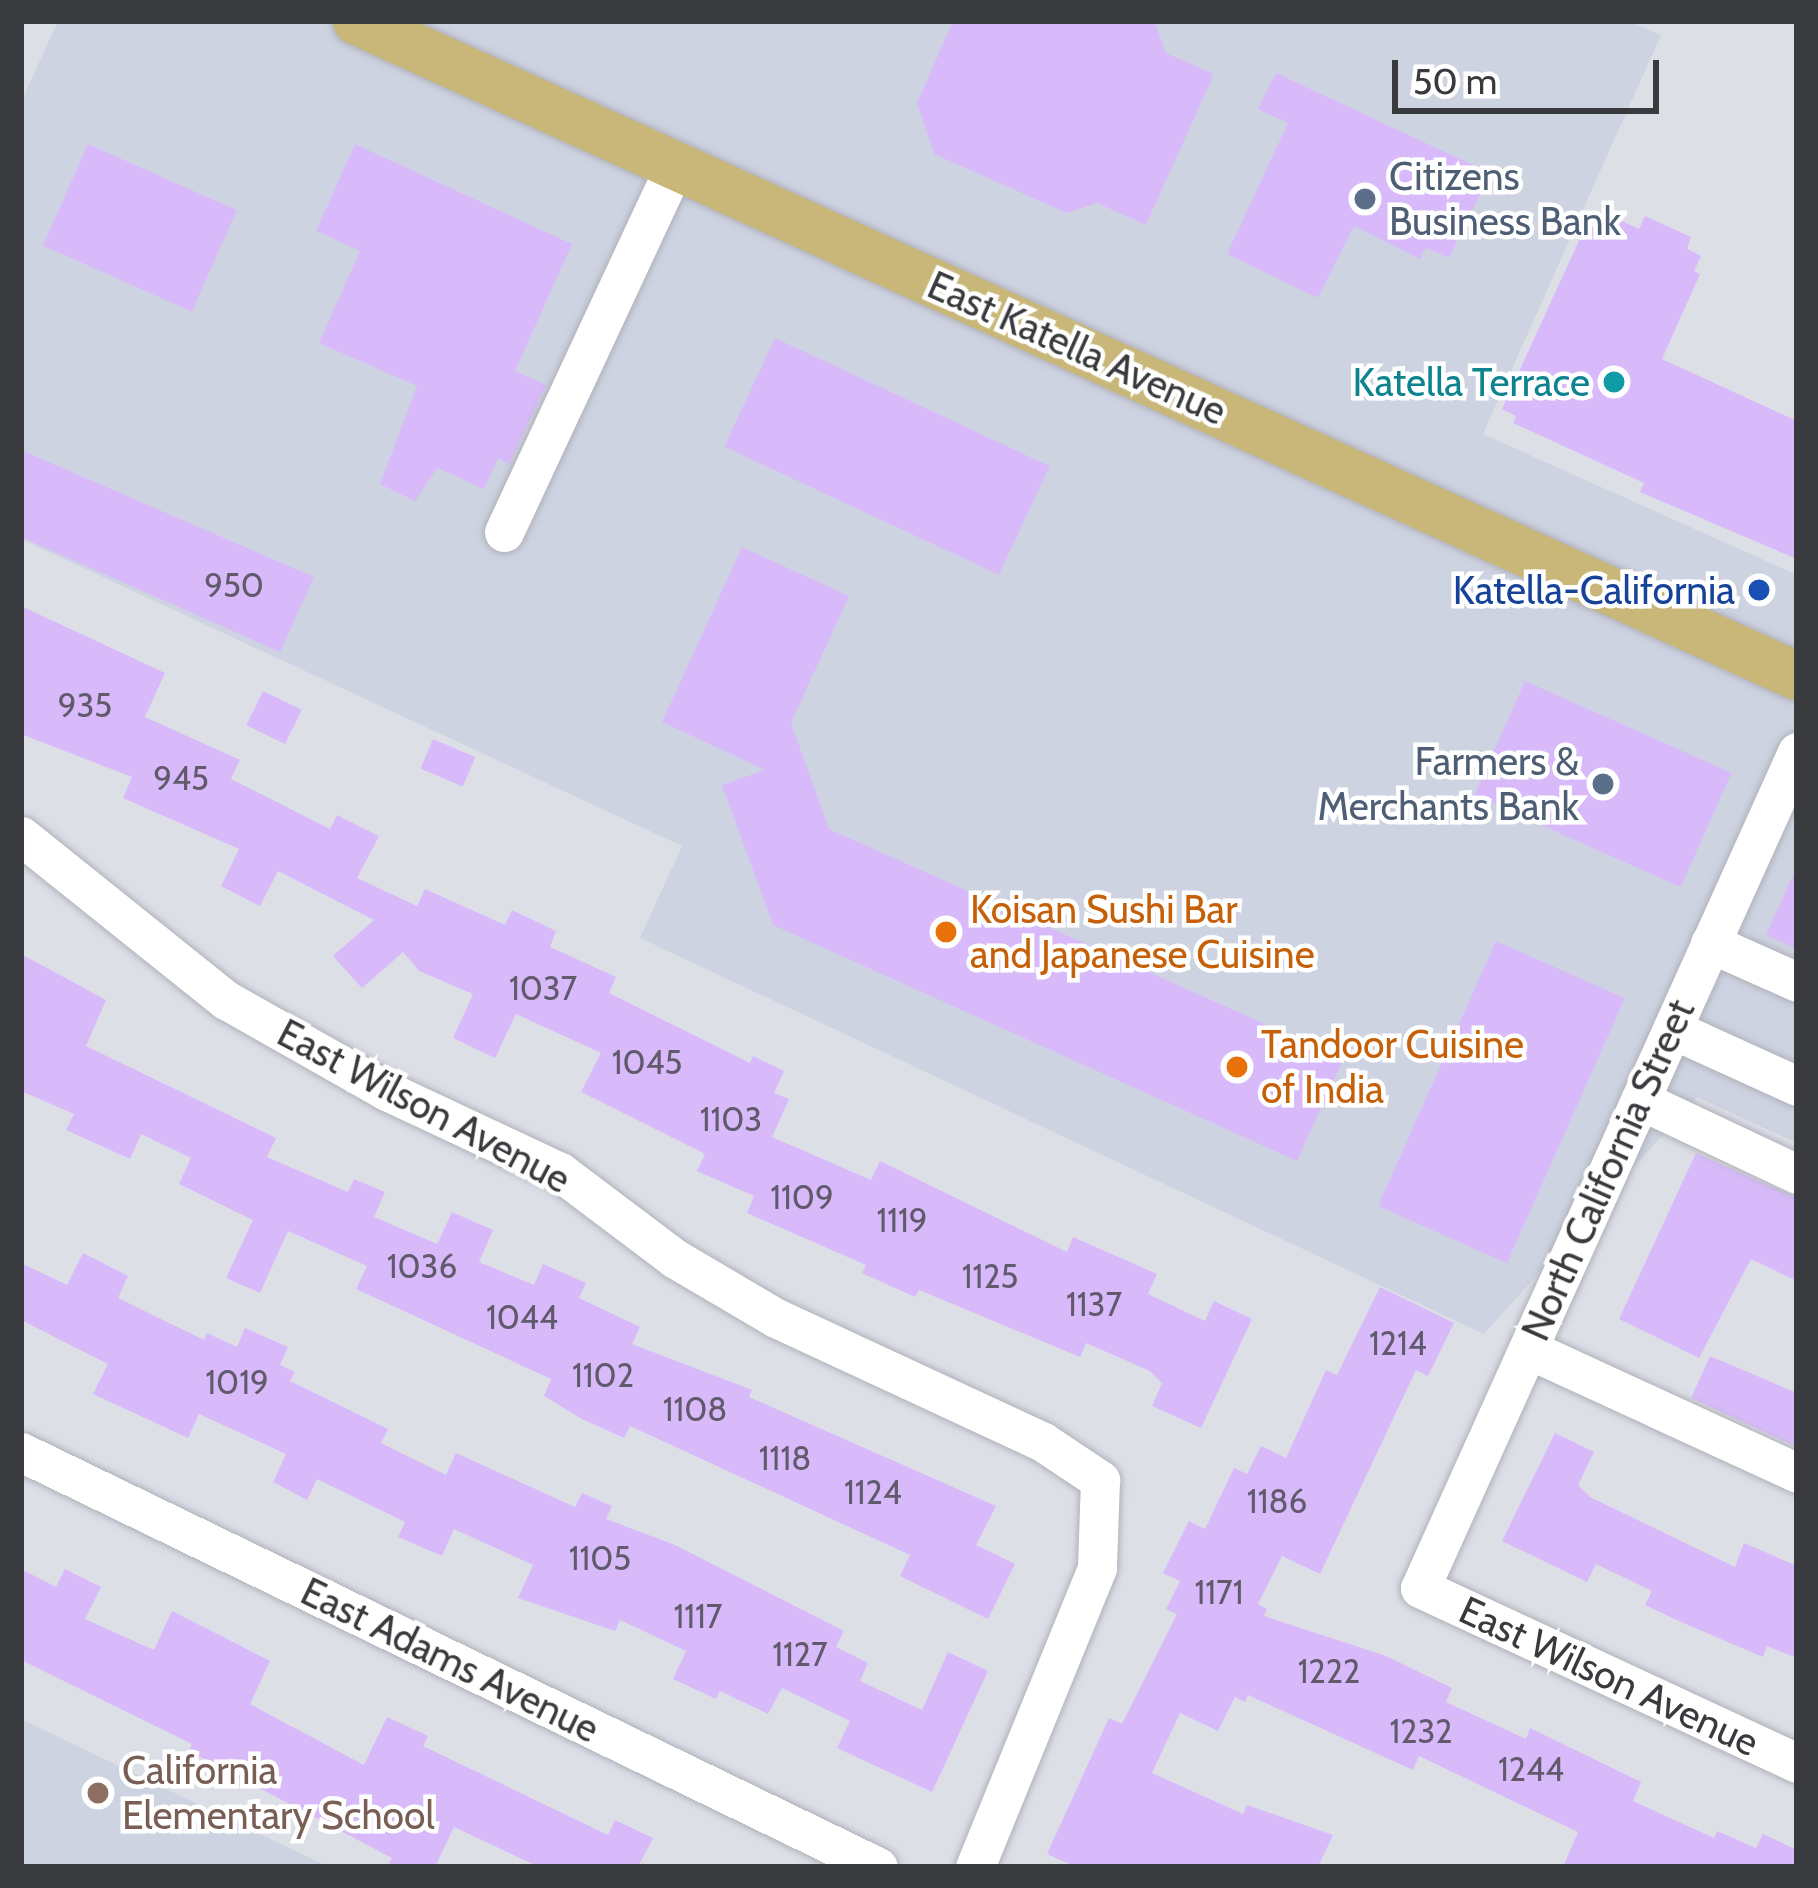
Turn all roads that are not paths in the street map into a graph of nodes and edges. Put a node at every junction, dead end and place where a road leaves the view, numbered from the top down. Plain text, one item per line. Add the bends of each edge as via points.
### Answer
1 (357, 21) edge
2 (675, 165) junction
3 (504, 532) dead end
4 (1797, 676) edge
5 (1797, 752) edge
6 (21, 836) edge
7 (1710, 943) junction
8 (1797, 982) edge
9 (1672, 1029) junction
10 (1797, 1086) edge
11 (1640, 1100) junction
12 (1797, 1174) edge
13 (1528, 1349) junction
14 (21, 1452) edge
15 (1797, 1473) edge
16 (1420, 1588) joint
17 (1797, 1763) edge
18 (878, 1867) edge
19 (975, 1867) edge

1 - 2 main road, East Katella Avenue
2 - 3 street
2 - 4 main road, East Katella Avenue
5 - 7 street, North California Street
6 - 19 street, East Wilson Avenue via 226,1000 388,1091 560,1172 674,1258 776,1318 1043,1442 1100,1480 1096,1568
7 - 8 street
7 - 9 street, North California Street
9 - 10 street
9 - 11 street, North California Street
11 - 12 street
11 - 13 street, North California Street
13 - 15 street
13 - 16 street, North California Street
14 - 18 street, East Adams Avenue
16 - 17 street, East Wilson Avenue

